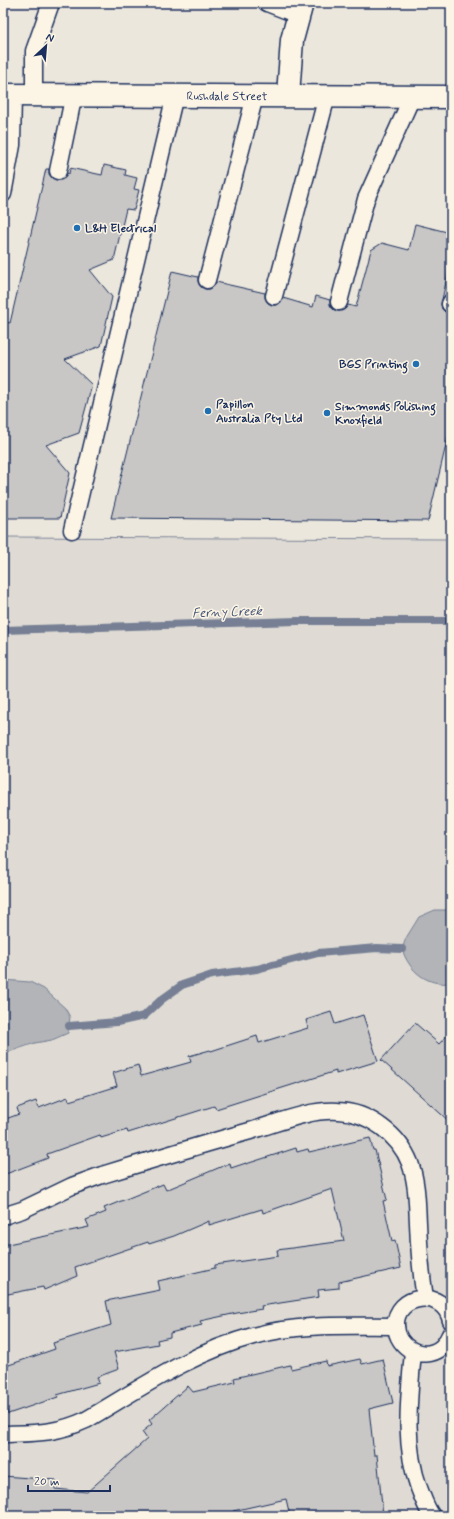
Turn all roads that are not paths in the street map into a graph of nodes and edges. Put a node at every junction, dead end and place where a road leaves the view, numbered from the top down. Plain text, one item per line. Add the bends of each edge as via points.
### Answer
1 (51, 3) edge
2 (267, 3) edge
3 (300, 9) edge
4 (74, 94) junction
5 (17, 95) edge
6 (175, 95) junction
7 (255, 96) junction
8 (288, 96) junction
9 (327, 96) junction
10 (412, 97) junction
11 (451, 97) edge
12 (58, 171) dead end
13 (3, 194) edge
14 (207, 280) dead end
15 (274, 296) dead end
16 (339, 302) dead end
17 (72, 530) dead end
18 (3, 1216) edge
19 (425, 1298) junction
20 (451, 1322) edge
21 (396, 1326) junction
22 (451, 1332) edge
23 (413, 1352) junction
24 (3, 1434) edge
25 (432, 1516) edge

1 - 5 lane
2 - 3 lane
3 - 8 street via 292,40
4 - 5 street, Rushdale Street
4 - 6 street, Rushdale Street
4 - 12 lane
5 - 13 lane via 12,145
6 - 7 street, Rushdale Street
6 - 17 lane
7 - 8 street, Rushdale Street
7 - 14 lane
8 - 9 street, Rushdale Street
9 - 10 street, Rushdale Street
9 - 15 lane
10 - 11 street, Rushdale Street
10 - 16 lane via 366,200
18 - 19 lane via 102,1175 291,1119 327,1111 355,1113 390,1133 405,1151 410,1162 416,1184 420,1262
19 - 20 lane via 440,1303 446,1309
19 - 21 lane via 416,1299 401,1310
21 - 23 lane via 401,1342
21 - 24 lane via 322,1326 254,1335 189,1360 72,1426 44,1433
22 - 23 lane via 441,1348 432,1353
23 - 25 lane via 408,1405 409,1449 416,1481

